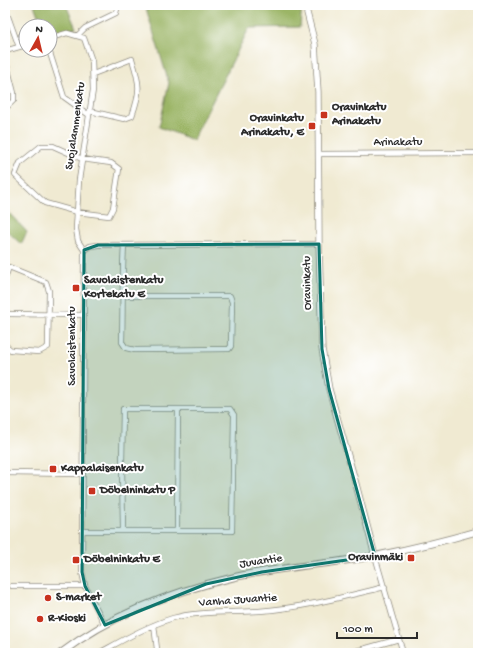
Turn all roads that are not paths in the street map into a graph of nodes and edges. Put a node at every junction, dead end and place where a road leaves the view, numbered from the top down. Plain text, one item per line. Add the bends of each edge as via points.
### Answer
1 (118, 5) edge
2 (305, 5) edge
3 (5, 8) edge
4 (58, 36) edge
5 (77, 36) junction
6 (18, 44) edge
7 (18, 47) edge
8 (5, 51) edge
9 (5, 58) edge
10 (52, 58) edge
11 (93, 74) junction
12 (5, 109) edge
13 (89, 113) junction
14 (478, 153) edge
15 (319, 154) junction
16 (82, 159) junction
17 (77, 212) junction
18 (318, 244) junction
19 (124, 245) junction
20 (84, 250) junction
21 (5, 278) edge
22 (123, 296) junction
23 (5, 313) edge
24 (49, 315) junction
25 (83, 315) junction
26 (5, 345) edge
27 (178, 409) junction
28 (5, 473) edge
29 (83, 474) junction
30 (176, 530) junction
31 (83, 531) junction
32 (123, 531) junction
33 (478, 531) edge
34 (375, 556) junction
35 (12, 586) dead end
36 (85, 586) junction
37 (385, 587) junction
38 (105, 625) junction
39 (154, 625) junction
40 (398, 639) junction
41 (61, 653) edge
42 (99, 653) edge
43 (154, 653) edge
44 (349, 653) edge
45 (403, 653) edge

1 - 5 street via 116,13 85,28
2 - 15 street, Oravinkatu via 315,44
3 - 6 street
4 - 5 street via 67,33
5 - 11 street, Suojalammenkatu via 84,38 92,61
7 - 8 street
9 - 12 street via 14,93 14,100
10 - 13 street via 64,97
11 - 13 street, Suojalammenkatu
11 - 13 street via 132,59 139,79 138,99 132,116 124,118
13 - 16 street, Suojalammenkatu
14 - 15 street, Arinakatu
15 - 18 street, Oravinkatu
16 - 17 street, Suojalammenkatu
16 - 17 street via 111,162 119,169 113,208 109,216
16 - 17 street via 53,146 42,146 20,163 15,175 45,203
17 - 20 street, Suojalammenkatu via 78,241
18 - 19 street
18 - 34 street, Oravinkatu via 322,349 329,389
19 - 20 street via 90,246
19 - 22 street
20 - 25 street, Savolaistenkatu
21 - 24 street via 9,267 46,282 49,291
22 - 22 street via 230,296 231,346 229,349 126,348 122,342
23 - 24 street
24 - 25 street
24 - 26 street via 48,346 39,352 11,350
25 - 29 street, Savolaistenkatu
27 - 30 street
27 - 30 street via 230,409 234,415 232,531
27 - 32 street via 123,409
28 - 29 street
29 - 31 street, Savolaistenkatu
30 - 32 street
31 - 32 street
31 - 36 street, Savolaistenkatu via 82,572
33 - 34 main road, Juvantie via 417,548
34 - 37 street
34 - 38 main road, Juvantie via 256,573 206,584 160,600
35 - 36 street
36 - 38 street, Savolaistenkatu
37 - 39 street, Vanha Juvantie via 328,601 259,611 187,615
37 - 40 street
38 - 41 main road, Juvantie
39 - 42 street, Vanha Juvantie
39 - 43 street via 157,649
40 - 44 street
40 - 45 street

